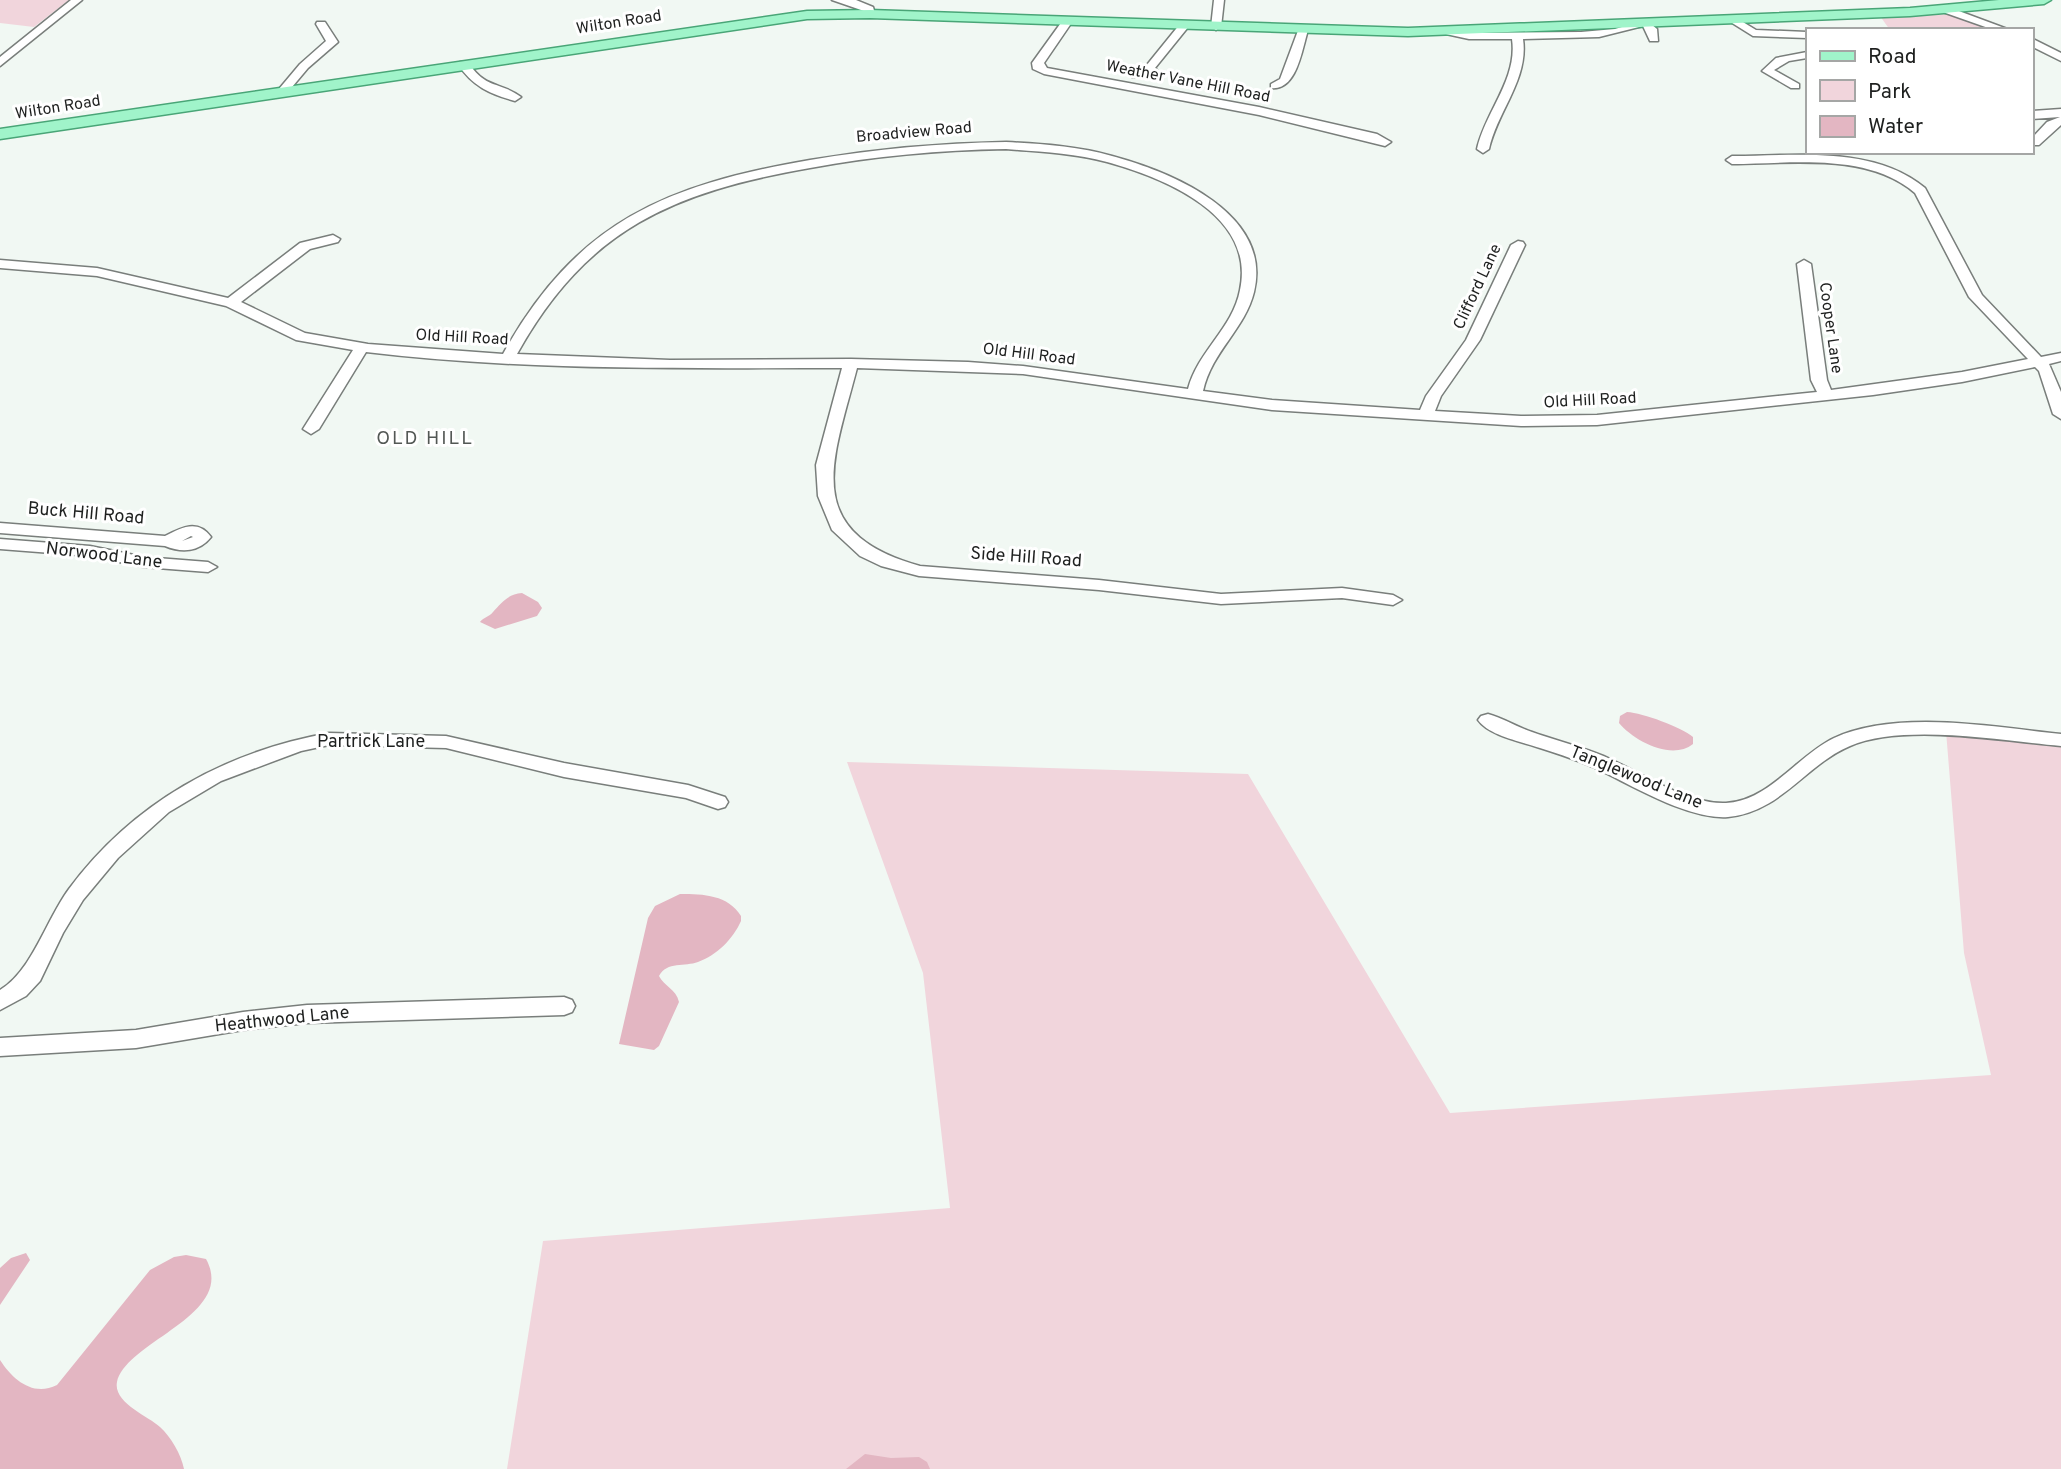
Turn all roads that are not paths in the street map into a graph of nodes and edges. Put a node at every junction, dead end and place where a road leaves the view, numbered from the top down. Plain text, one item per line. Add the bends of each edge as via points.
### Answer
1 (77, 0) edge
2 (837, 0) edge
3 (1219, 0) edge
4 (1915, 0) edge
5 (2045, 0) edge
6 (1944, 9) junction
7 (870, 14) junction
8 (1733, 19) junction
9 (1067, 22) junction
10 (1643, 23) junction
11 (321, 24) dead end
12 (1184, 26) junction
13 (1216, 27) junction
14 (1999, 28) edge
15 (1303, 30) junction
16 (1437, 31) junction
17 (1806, 35) edge
18 (1517, 36) junction
19 (1654, 39) dead end
20 (331, 42) junction
21 (2033, 42) edge
22 (1806, 55) edge
23 (2061, 58) edge
24 (0, 63) edge
25 (464, 64) junction
26 (1149, 69) dead end
27 (1275, 86) dead end
28 (1795, 86) dead end
29 (303, 88) junction
30 (284, 91) junction
31 (515, 97) dead end
32 (2061, 113) edge
33 (2033, 115) edge
34 (2061, 120) edge
35 (0, 134) edge
36 (1385, 142) dead end
37 (2035, 142) dead end
38 (1483, 149) dead end
39 (1732, 160) dead end
40 (333, 239) dead end
41 (1518, 245) dead end
42 (0, 264) edge
43 (1804, 264) dead end
44 (231, 303) junction
45 (361, 348) junction
46 (2061, 356) edge
47 (508, 358) junction
48 (2038, 362) junction
49 (851, 363) junction
50 (1194, 395) junction
51 (1826, 396) junction
52 (2061, 414) edge
53 (1426, 415) junction
54 (311, 429) dead end
55 (0, 528) edge
56 (168, 541) dead end
57 (0, 544) edge
58 (208, 567) dead end
59 (1392, 600) dead end
60 (1488, 720) dead end
61 (2061, 740) edge
62 (718, 802) dead end
63 (0, 1001) edge
64 (565, 1006) dead end
65 (0, 1047) edge

1 - 24 street
2 - 7 street via 863,5
3 - 13 street
4 - 6 main road
5 - 6 main road, Wilton Road
6 - 8 main road, Wilton Road
6 - 14 street
7 - 9 main road, Wilton Road
7 - 25 main road, Wilton Road via 772,18
8 - 10 main road, Wilton Road
8 - 17 street via 1753,33
9 - 12 main road, Wilton Road
9 - 36 street, Weather Vane Hill Road via 1038,63 1044,71 1259,111
10 - 16 main road, Wilton Road
10 - 18 street via 1600,33
10 - 19 street via 1652,29
11 - 20 street
12 - 13 main road, Wilton Road
12 - 26 street
13 - 15 main road, Wilton Road
15 - 16 main road, Wilton Road
15 - 27 street via 1285,81
16 - 18 street
18 - 38 street via 1519,55 1490,120
20 - 29 street via 329,51 302,79
20 - 30 street
21 - 23 street
22 - 28 street via 1780,61 1768,71
25 - 29 main road, Wilton Road
25 - 31 street via 480,85
29 - 30 main road, Wilton Road
30 - 35 main road, Wilton Road
32 - 33 street
34 - 37 street
39 - 48 street via 1837,162 1906,177 1920,191 1979,301
40 - 44 street via 305,246
41 - 53 street, Clifford Lane via 1501,273 1477,333 1454,372 1430,399
42 - 44 street, Old Hill Road via 86,270
43 - 51 street, Cooper Lane via 1819,381
44 - 45 street, Old Hill Road via 295,336
45 - 47 street, Old Hill Road
45 - 54 street
46 - 48 street, Old Hill Road
47 - 49 street, Old Hill Road
47 - 50 street, Broadview Road via 537,307 569,269 618,228 675,198 733,178 847,157 948,145 1014,146 1087,156 1159,176 1195,195 1230,223 1248,263 1245,296 1234,324 1206,360
48 - 51 street, Old Hill Road
48 - 52 street via 2047,372
49 - 50 street, Old Hill Road via 1004,368
49 - 59 street, Side Hill Road via 824,465 826,496 838,526 866,552 887,562 919,571 1099,584 1221,599 1342,593
50 - 53 street, Old Hill Road via 1290,407
51 - 53 street, Old Hill Road via 1579,421
55 - 56 street, Buck Hill Road
57 - 58 street, Norwood Lane
60 - 61 street, Tanglewood Lane via 1690,802 1724,810 1770,794 1837,744 1867,734 1927,730
62 - 63 street, Partrick Lane via 446,742 329,739 297,745 198,784 145,822 76,895 32,975
64 - 65 street, Heathwood Lane via 306,1014 136,1039

